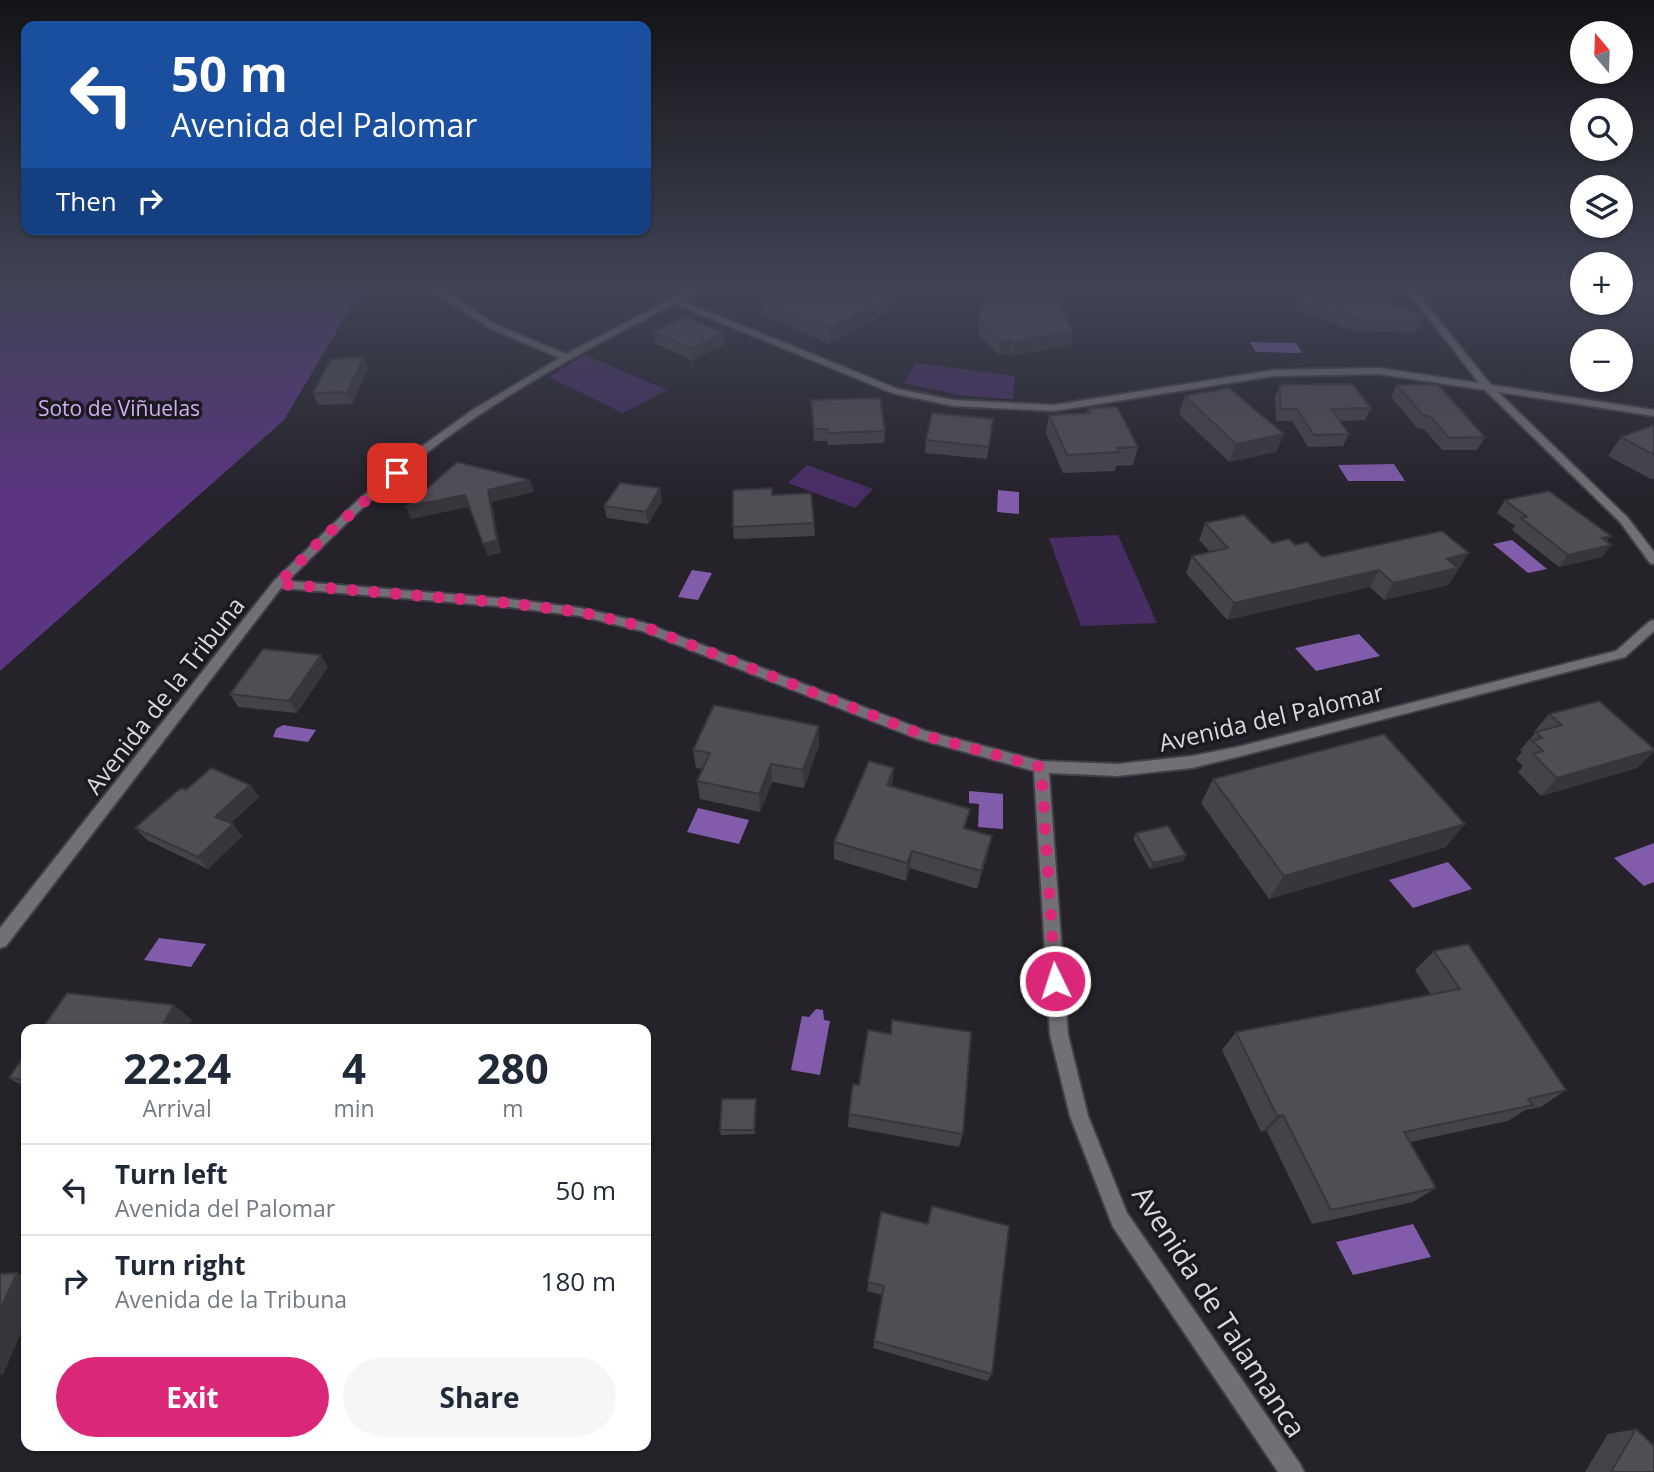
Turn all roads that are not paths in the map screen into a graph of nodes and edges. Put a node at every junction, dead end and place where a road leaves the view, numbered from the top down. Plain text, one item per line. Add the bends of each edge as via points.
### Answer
1 (562, 359) edge
2 (816, 359) edge
3 (1465, 359) edge
4 (1485, 385) junction
5 (1654, 413) edge
6 (1654, 560) edge
7 (278, 584) junction
8 (1654, 624) edge
9 (1041, 767) junction
10 (0, 941) edge
11 (1292, 1472) edge

1 - 7 street, Avenida de la Tribuna via 446,434 324,537
2 - 4 street via 895,391 953,403 1054,408 1227,378 1329,371 1379,371
3 - 4 street
4 - 5 street
4 - 6 street via 1625,520
7 - 9 street, Avenida del Palomar via 509,603 645,627 923,735
7 - 10 street, Avenida de la Tribuna
8 - 9 street, Avenida del Palomar via 1620,654 1237,752 1117,770
9 - 11 street, Avenida de Talamanca via 1059,1035 1079,1116 1120,1220

